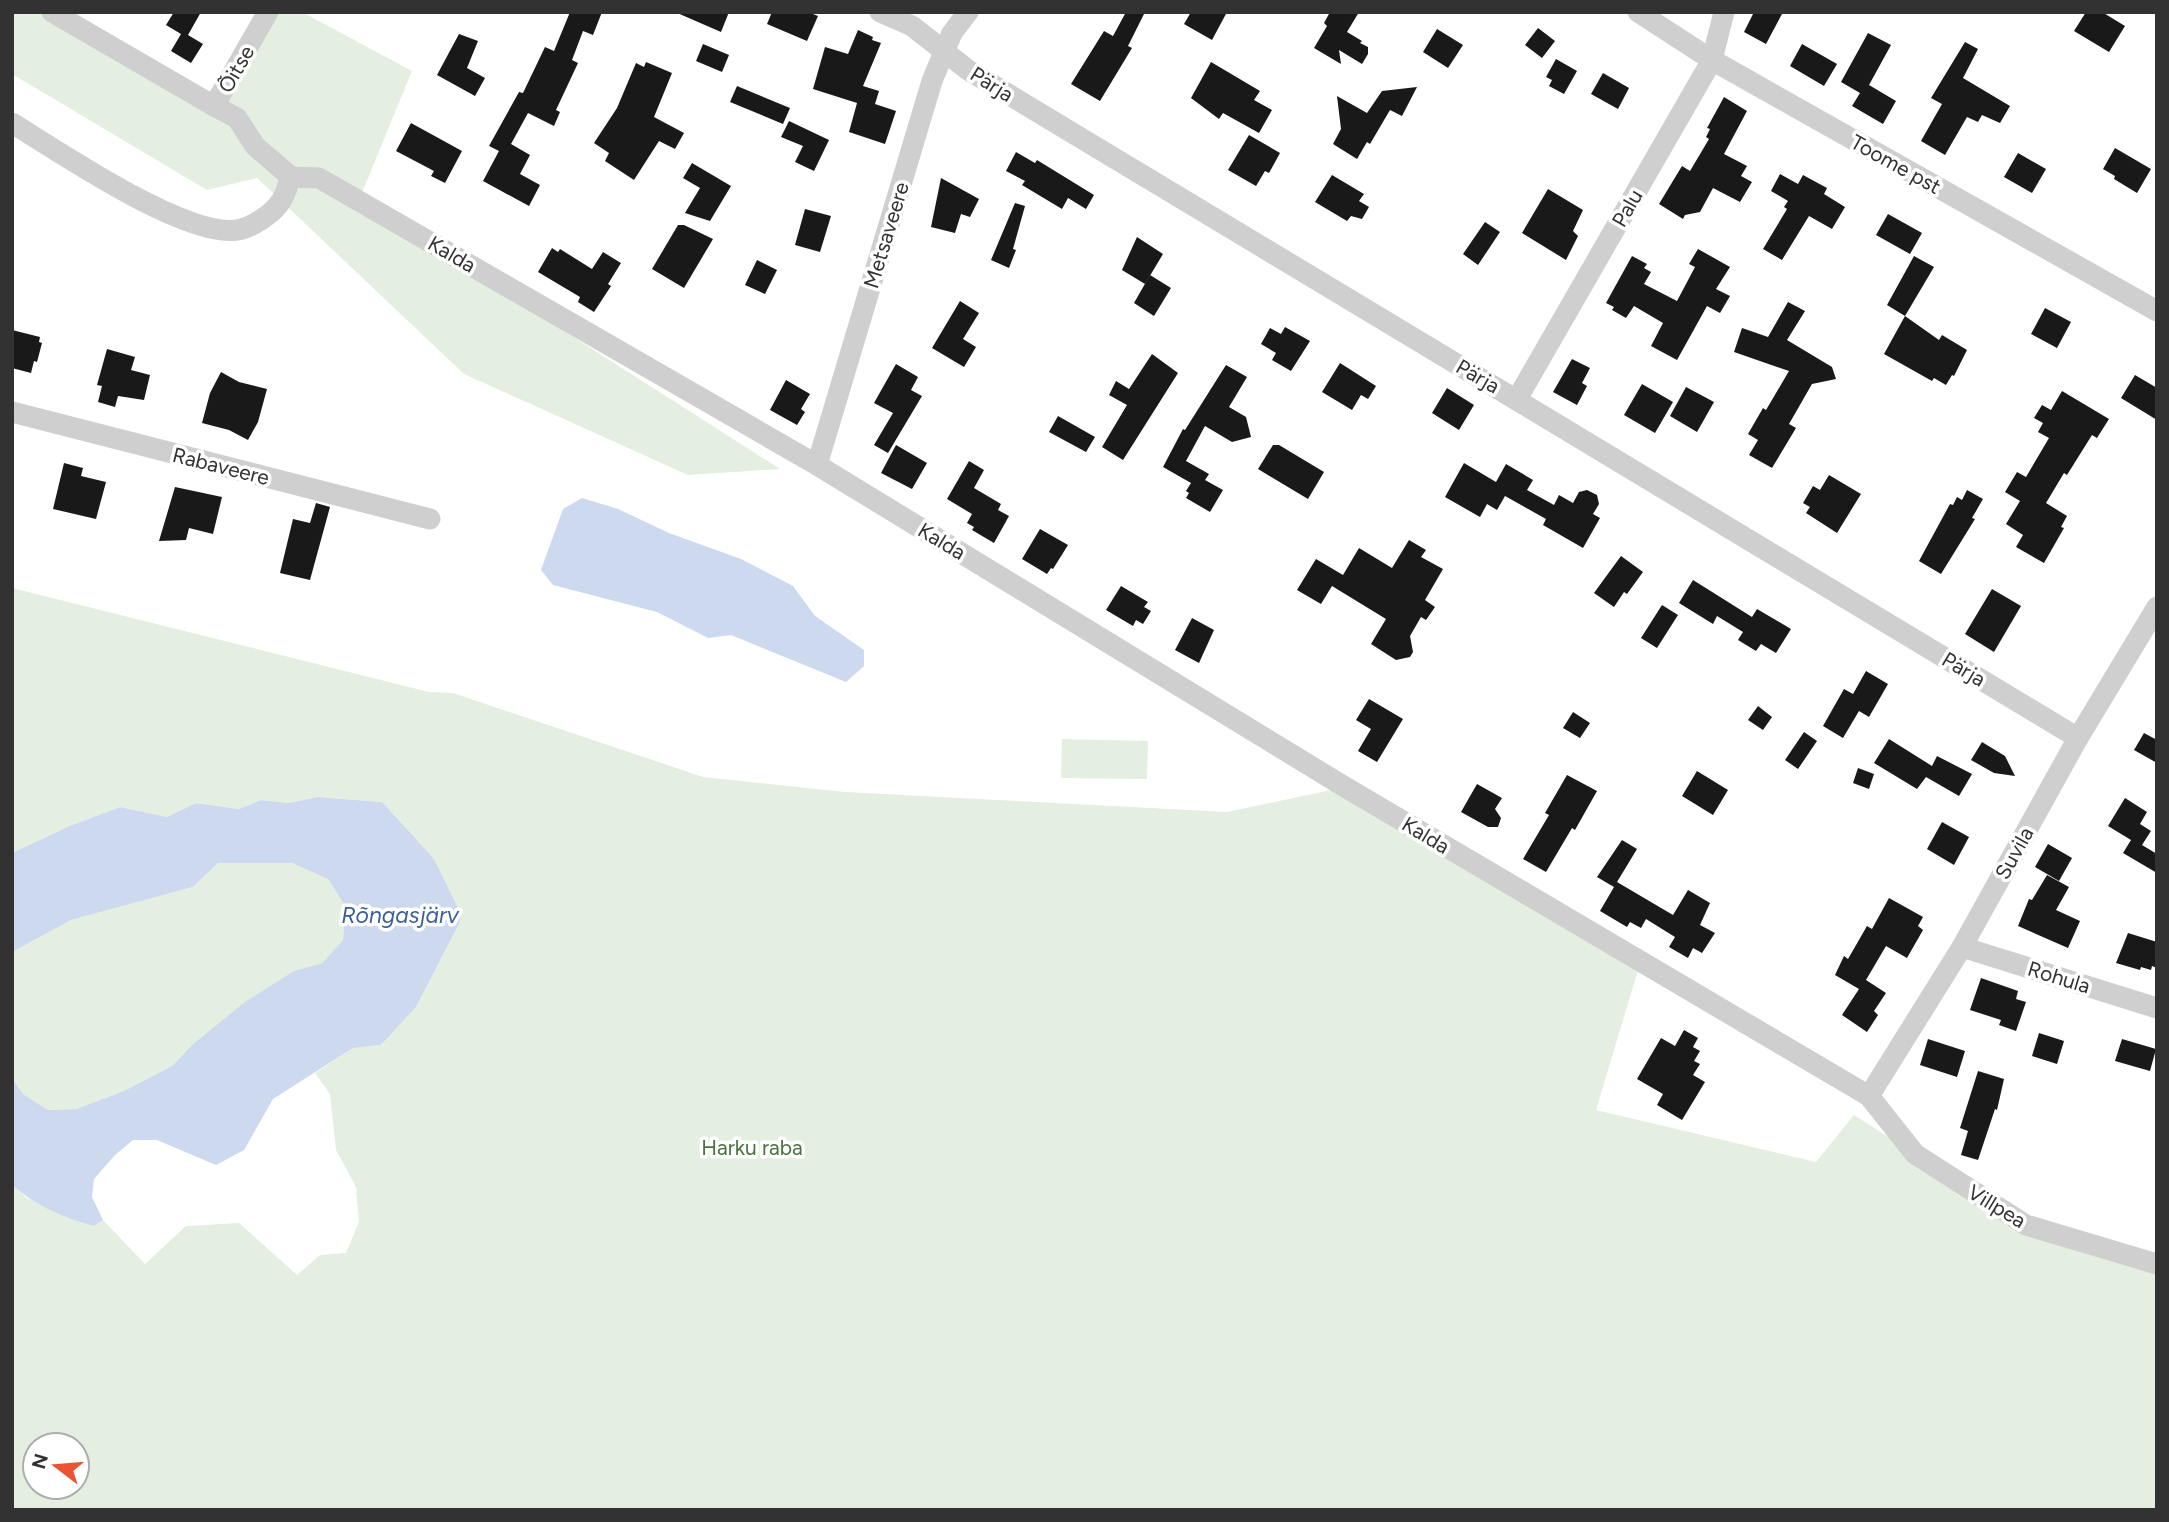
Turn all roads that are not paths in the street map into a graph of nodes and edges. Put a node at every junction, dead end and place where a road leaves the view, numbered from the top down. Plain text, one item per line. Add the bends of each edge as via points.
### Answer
1 (52, 12) edge
2 (268, 12) edge
3 (880, 12) edge
4 (968, 12) edge
5 (1638, 12) edge
6 (1724, 12) edge
7 (944, 49) junction
8 (1712, 60) junction
9 (214, 106) junction
10 (12, 123) edge
11 (291, 177) junction
12 (2157, 311) edge
13 (1517, 399) junction
14 (12, 412) edge
15 (817, 465) junction
16 (430, 519) dead end
17 (2157, 607) edge
18 (2078, 738) junction
19 (1962, 947) junction
20 (2157, 1008) edge
21 (1869, 1097) junction
22 (2157, 1264) edge

1 - 9 street
2 - 9 street, Õitse
3 - 7 street, Pärja via 912,26
4 - 7 street, Metsaveere
5 - 8 street, Toome pst
6 - 8 street, Palu
7 - 13 street, Pärja via 968,69
7 - 15 street, Metsaveere
8 - 12 street, Toome pst
8 - 13 street, Palu
9 - 11 street, Õitse via 237,118 256,146
10 - 11 street via 124,190 210,229 238,230 265,217 281,202
11 - 15 street, Kalda via 329,183
13 - 18 street, Pärja
14 - 16 street, Rabaveere
15 - 21 street, Kalda via 1345,787
17 - 18 street, Suvila
18 - 19 street, Suvila
19 - 20 street, Rohula
19 - 21 street, Suvila
21 - 22 street, Villpea via 1915,1154 2026,1225

